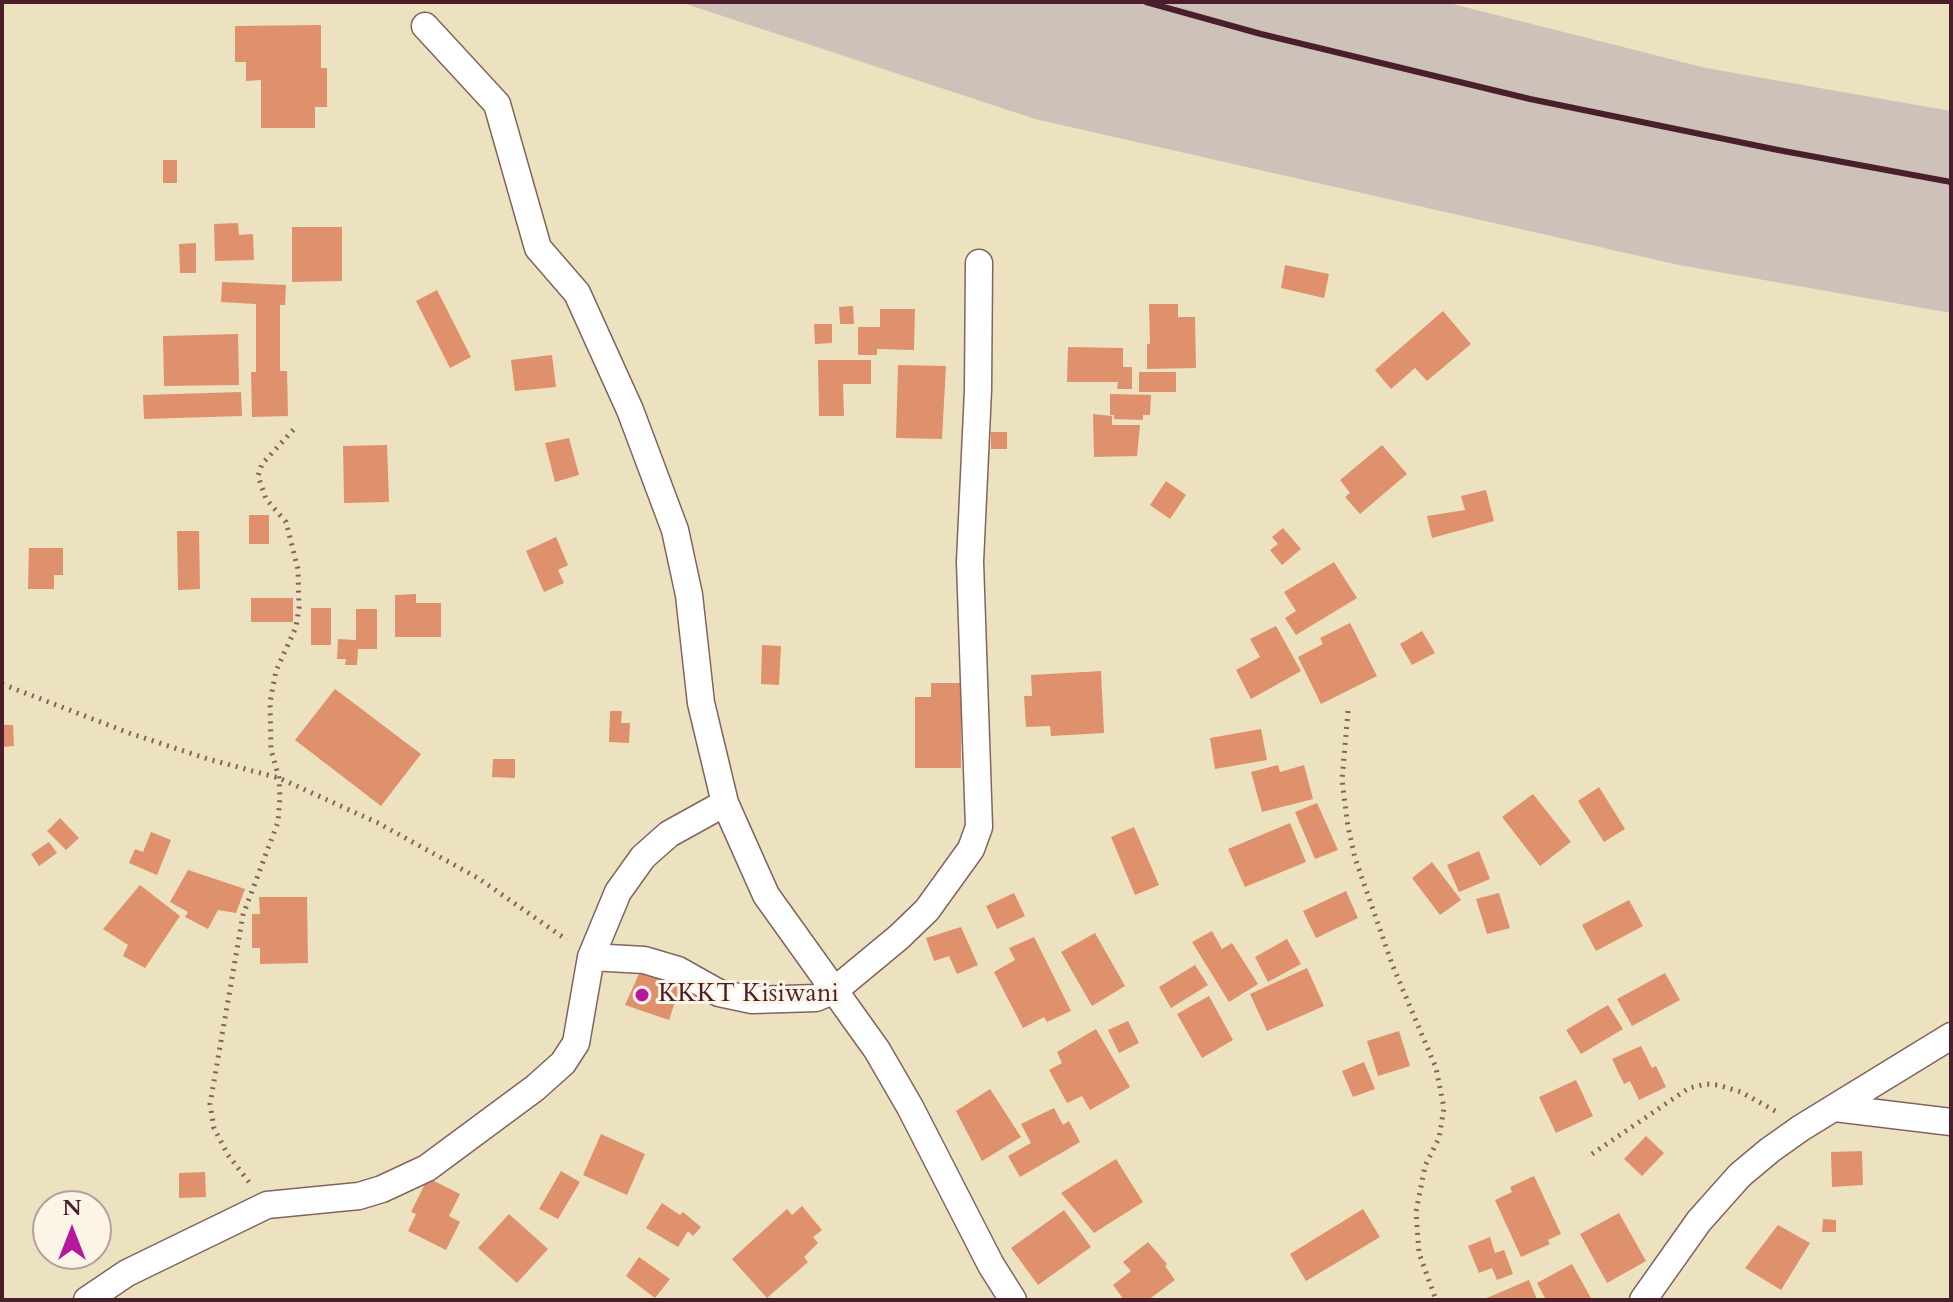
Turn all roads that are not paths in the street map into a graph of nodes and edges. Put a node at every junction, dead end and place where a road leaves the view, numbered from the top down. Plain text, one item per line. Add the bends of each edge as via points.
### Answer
1 (425, 26) dead end
2 (979, 263) dead end
3 (725, 803) junction
4 (591, 957) junction
5 (835, 990) junction
6 (1951, 1036) edge
7 (1835, 1108) junction
8 (1951, 1122) edge
9 (87, 1300) edge
10 (1013, 1300) edge
11 (1643, 1300) edge

1 - 3 street via 497,104 538,248 577,293 636,425 675,530 689,595 701,703
2 - 5 street via 970,562 979,827 971,849 927,910
3 - 4 street via 669,834 643,857 618,892
3 - 5 street via 766,895
4 - 5 street via 644,960 678,970 719,993 752,1000 816,998
4 - 9 street via 576,1043 563,1063 427,1168 382,1189 267,1205 127,1273
5 - 10 street via 910,1107
6 - 7 street
7 - 8 street
7 - 11 street via 1740,1175 1699,1221

